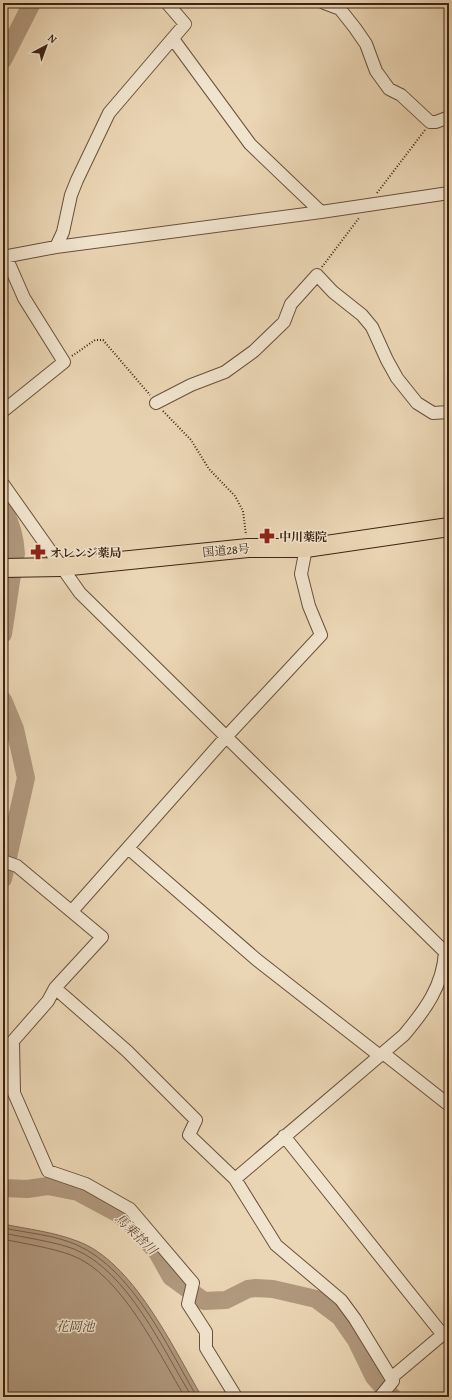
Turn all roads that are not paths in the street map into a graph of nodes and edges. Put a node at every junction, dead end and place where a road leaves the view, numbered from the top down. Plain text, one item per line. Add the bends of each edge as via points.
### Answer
1 (167, 3) edge
2 (324, 3) edge
3 (173, 39) junction
4 (449, 117) edge
5 (449, 193) edge
6 (321, 212) junction
7 (56, 247) junction
8 (5, 257) edge
9 (156, 403) road end
10 (3, 411) edge
11 (449, 412) edge
12 (3, 484) edge
13 (449, 527) edge
14 (306, 548) junction
15 (61, 567) junction
16 (3, 568) edge
17 (226, 737) junction
18 (128, 848) junction
19 (3, 861) edge
20 (72, 911) junction
21 (447, 951) edge
22 (55, 988) junction
23 (381, 1055) junction
24 (449, 1105) edge
25 (284, 1136) junction
26 (235, 1179) junction
27 (446, 1332) edge
28 (392, 1380) junction
29 (236, 1397) edge
30 (380, 1397) edge

1 - 3 street via 185,24
2 - 4 street via 340,9 355,28 366,44 376,71 389,89 401,95 430,122
3 - 6 street via 250,144
3 - 7 street via 109,113 71,195 63,232
5 - 6 street
6 - 7 street
7 - 8 street
8 - 10 street via 24,298 64,362
9 - 11 street via 225,372 254,351 284,322 291,304 317,275 372,327 390,366 418,403 433,413
12 - 15 street
13 - 14 highway, 国道28号
14 - 15 highway, 国道28号 via 248,548
14 - 17 street via 301,574 309,606 321,635
15 - 16 highway, 国道28号
15 - 17 street via 80,593
17 - 18 street
17 - 21 street
18 - 20 street
18 - 23 street via 257,960
19 - 20 street via 17,866
20 - 22 street via 102,937
21 - 23 street via 439,980 426,1008 404,1035
22 - 26 street via 127,1052 196,1120 189,1135
22 - 29 street via 48,1001 13,1041 14,1093 48,1171 86,1184 130,1209 193,1283 188,1304 206,1332 206,1348
23 - 24 street
23 - 25 street
25 - 26 street
25 - 27 street
26 - 28 street via 276,1245 341,1300
27 - 28 street
28 - 30 street

